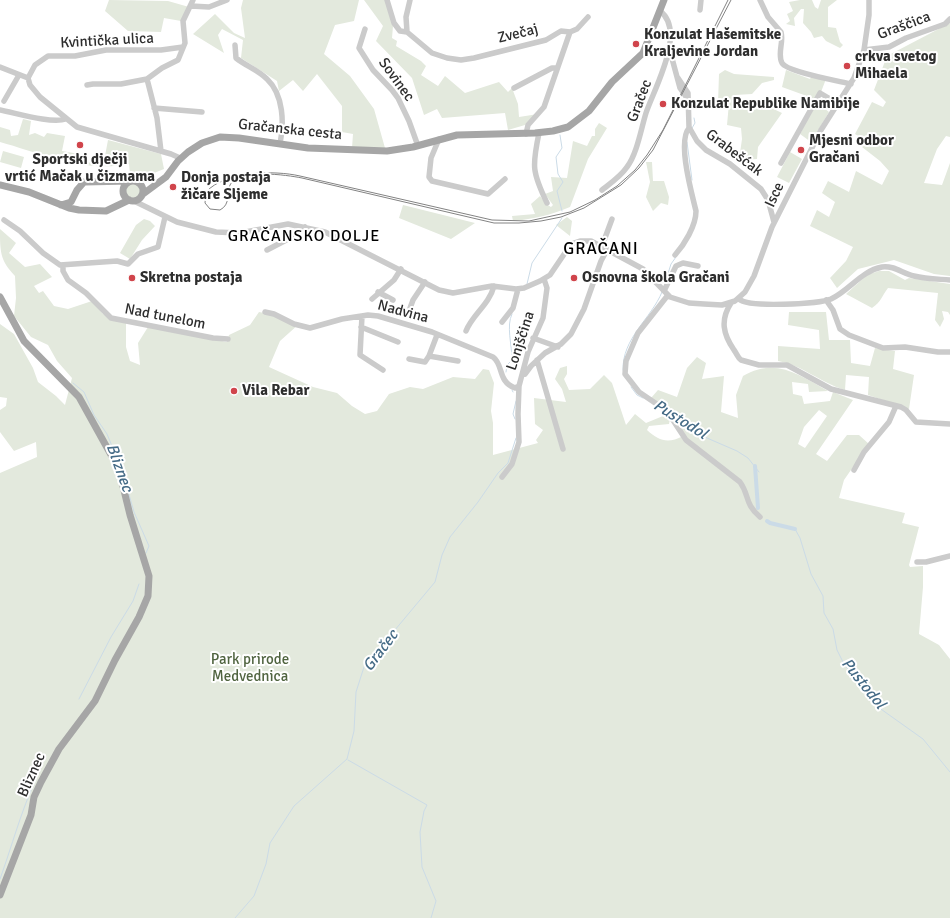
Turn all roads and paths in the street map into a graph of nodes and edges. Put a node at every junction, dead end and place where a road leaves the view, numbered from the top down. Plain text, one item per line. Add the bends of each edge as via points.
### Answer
1 (227, 0) edge
2 (387, 0) edge
3 (410, 0) edge
4 (664, 0) edge
5 (701, 0) edge
6 (761, 0) edge
7 (869, 0) edge
8 (192, 3) edge
9 (660, 10) junction
10 (700, 10) dead end
11 (588, 17) dead end
12 (950, 19) edge
13 (365, 29) dead end
14 (407, 32) junction
15 (570, 32) junction
16 (235, 45) dead end
17 (183, 47) junction
18 (864, 50) junction
19 (670, 51) junction
20 (0, 67) edge
21 (556, 68) junction
22 (19, 75) junction
23 (28, 78) junction
24 (147, 79) junction
25 (851, 84) junction
26 (87, 86) dead end
27 (514, 88) dead end
28 (4, 101) dead end
29 (837, 103) junction
30 (154, 108) junction
31 (0, 110) edge
32 (202, 112) dead end
33 (66, 119) junction
34 (690, 130) junction
35 (539, 133) junction
36 (526, 134) junction
37 (439, 139) junction
38 (280, 144) junction
39 (418, 146) junction
40 (161, 151) junction
41 (180, 158) junction
42 (781, 163) dead end
43 (505, 179) dead end
44 (131, 181) junction
45 (140, 184) junction
46 (154, 184) junction
47 (0, 185) edge
48 (602, 190) dead end
49 (142, 195) junction
50 (73, 200) junction
51 (132, 200) junction
52 (547, 203) dead end
53 (61, 205) junction
54 (146, 208) junction
55 (75, 210) junction
56 (165, 217) junction
57 (612, 219) dead end
58 (4, 220) dead end
59 (774, 222) junction
60 (305, 227) junction
61 (602, 246) junction
62 (268, 250) dead end
63 (607, 250) junction
64 (675, 256) dead end
65 (63, 266) junction
66 (698, 266) dead end
67 (401, 270) junction
68 (544, 279) junction
69 (950, 280) edge
70 (425, 282) junction
71 (494, 286) junction
72 (518, 289) junction
73 (378, 292) junction
74 (666, 293) junction
75 (0, 297) edge
76 (739, 298) junction
77 (372, 300) dead end
78 (393, 300) dead end
79 (826, 300) junction
80 (731, 303) junction
81 (722, 305) junction
82 (409, 311) dead end
83 (264, 312) dead end
84 (725, 313) junction
85 (362, 316) junction
86 (502, 322) dead end
87 (361, 327) junction
88 (466, 332) dead end
89 (437, 335) junction
90 (533, 338) junction
91 (228, 339) dead end
92 (398, 342) dead end
93 (558, 347) junction
94 (950, 352) edge
95 (429, 356) junction
96 (409, 359) dead end
97 (537, 360) junction
98 (458, 361) dead end
99 (384, 370) dead end
100 (522, 379) junction
101 (520, 386) junction
102 (896, 406) junction
103 (950, 424) edge
104 (563, 449) dead end
105 (854, 470) dead end
106 (502, 477) dead end
107 (760, 517) dead end
108 (950, 556) edge
109 (918, 562) dead end
110 (0, 895) edge

1 - 8 street via 209,7
2 - 14 street, Zvečaj via 396,27
3 - 14 street via 406,17
4 - 9 main road, Gračanska cesta
5 - 10 street
6 - 25 street via 768,17 782,34 783,65 805,74
7 - 18 street, Isce
8 - 17 street via 183,21 186,38
9 - 19 street, Gračec via 668,20
9 - 35 main road, Gračanska cesta via 643,53 612,82 589,111 568,127
11 - 15 street via 577,29
12 - 18 street, Graščica via 942,25 889,47
13 - 39 street, Sovinec via 359,48 373,70 398,98
14 - 15 street, Zvečaj via 432,53 461,60 546,40 559,32
15 - 21 street
16 - 38 street via 236,58 267,78 276,91 282,113
17 - 23 street, Kvintička ulica via 161,50 106,50 75,56 48,56 35,65
17 - 24 street via 178,60
18 - 25 street, Isce
19 - 34 street, Grabešćak via 681,91 689,101
19 - 48 street, Gračec via 628,166
20 - 22 street
21 - 27 street
21 - 36 street via 544,107 528,125
22 - 23 street
22 - 28 street
23 - 33 street via 30,85 40,97
24 - 26 street
24 - 30 street
25 - 29 street, Isce
29 - 42 street, Isce via 820,93
29 - 59 street, Isce
30 - 32 street
30 - 40 street
31 - 33 street via 25,116
33 - 40 street via 86,130
34 - 59 street, Grabešćak via 702,147 730,164 761,189 768,200
34 - 64 street via 685,136 685,146 696,217
35 - 36 main road, Gračanska cesta
35 - 52 street via 533,168
36 - 37 main road, Gračanska cesta via 462,135
37 - 39 main road, Gračanska cesta
37 - 43 street via 428,175 431,180 488,194
38 - 39 main road, Gračanska cesta via 360,151 396,150
38 - 41 main road, Gračanska cesta via 220,137 198,144
40 - 41 street
41 - 46 main road, Gračanska cesta via 166,177
44 - 45 main road
44 - 50 main road via 84,182
44 - 51 main road via 123,190 124,196
45 - 46 main road
45 - 49 main road
46 - 49 main road, Gračanska cesta
47 - 53 main road via 29,192
49 - 51 main road
49 - 54 street via 142,203
50 - 53 main road via 67,205
50 - 55 main road
51 - 54 street
51 - 55 main road via 106,211
53 - 55 main road
54 - 56 street
56 - 60 street via 226,233 246,232 283,224
56 - 65 street via 158,246 138,254 128,264 117,261
57 - 61 street
58 - 65 street via 23,233 50,259
59 - 76 street, Isce via 754,276
60 - 62 street via 296,235
60 - 67 street via 333,236
61 - 63 street
61 - 68 street via 591,241 574,242 555,269
63 - 74 street via 643,269
63 - 93 street via 574,329
65 - 91 street, Nad tunelom via 68,280 86,293 105,314 114,319
66 - 74 street via 683,263 676,266
67 - 70 street
67 - 73 street via 394,280
68 - 72 street
68 - 90 street, Lonjščina via 547,288 543,318
69 - 79 street via 914,276 890,267 882,267 868,271 835,297
70 - 71 street via 444,292 453,293
70 - 82 street
71 - 72 street
71 - 88 street via 486,305 471,321
72 - 86 street via 512,308
73 - 77 street
73 - 78 street
74 - 81 street via 689,303
74 - 107 street via 638,333 625,366 625,374 636,389 665,409 686,440 740,482 750,507
75 - 110 main road, Bliznec via 24,341 79,397 115,462 149,576 148,596 139,617 95,701 59,749 39,787
76 - 79 street via 746,303 772,304
76 - 80 street
79 - 94 street via 840,329 849,335 883,348 905,347
80 - 81 street
80 - 84 street
81 - 84 street
83 - 85 street, Nadvina via 310,328
84 - 102 street via 725,335 741,360 759,365 787,365 830,389
85 - 87 street, Nadvina
85 - 89 street, Nadvina via 383,317
87 - 92 street, Nadvina
87 - 99 street, Nadvina via 360,355
89 - 95 street, Nadvina
89 - 101 street, Nadvina via 493,357 497,360 500,374 506,382 515,388
90 - 93 street
90 - 100 street, Lonjščina
93 - 97 street
95 - 96 street via 425,362
95 - 98 street
97 - 100 street
97 - 104 street
100 - 101 street, Lonjščina
101 - 106 street, Lonjščina via 519,442 512,464
102 - 103 street via 906,410 916,422
102 - 105 street via 889,422
108 - 109 street

